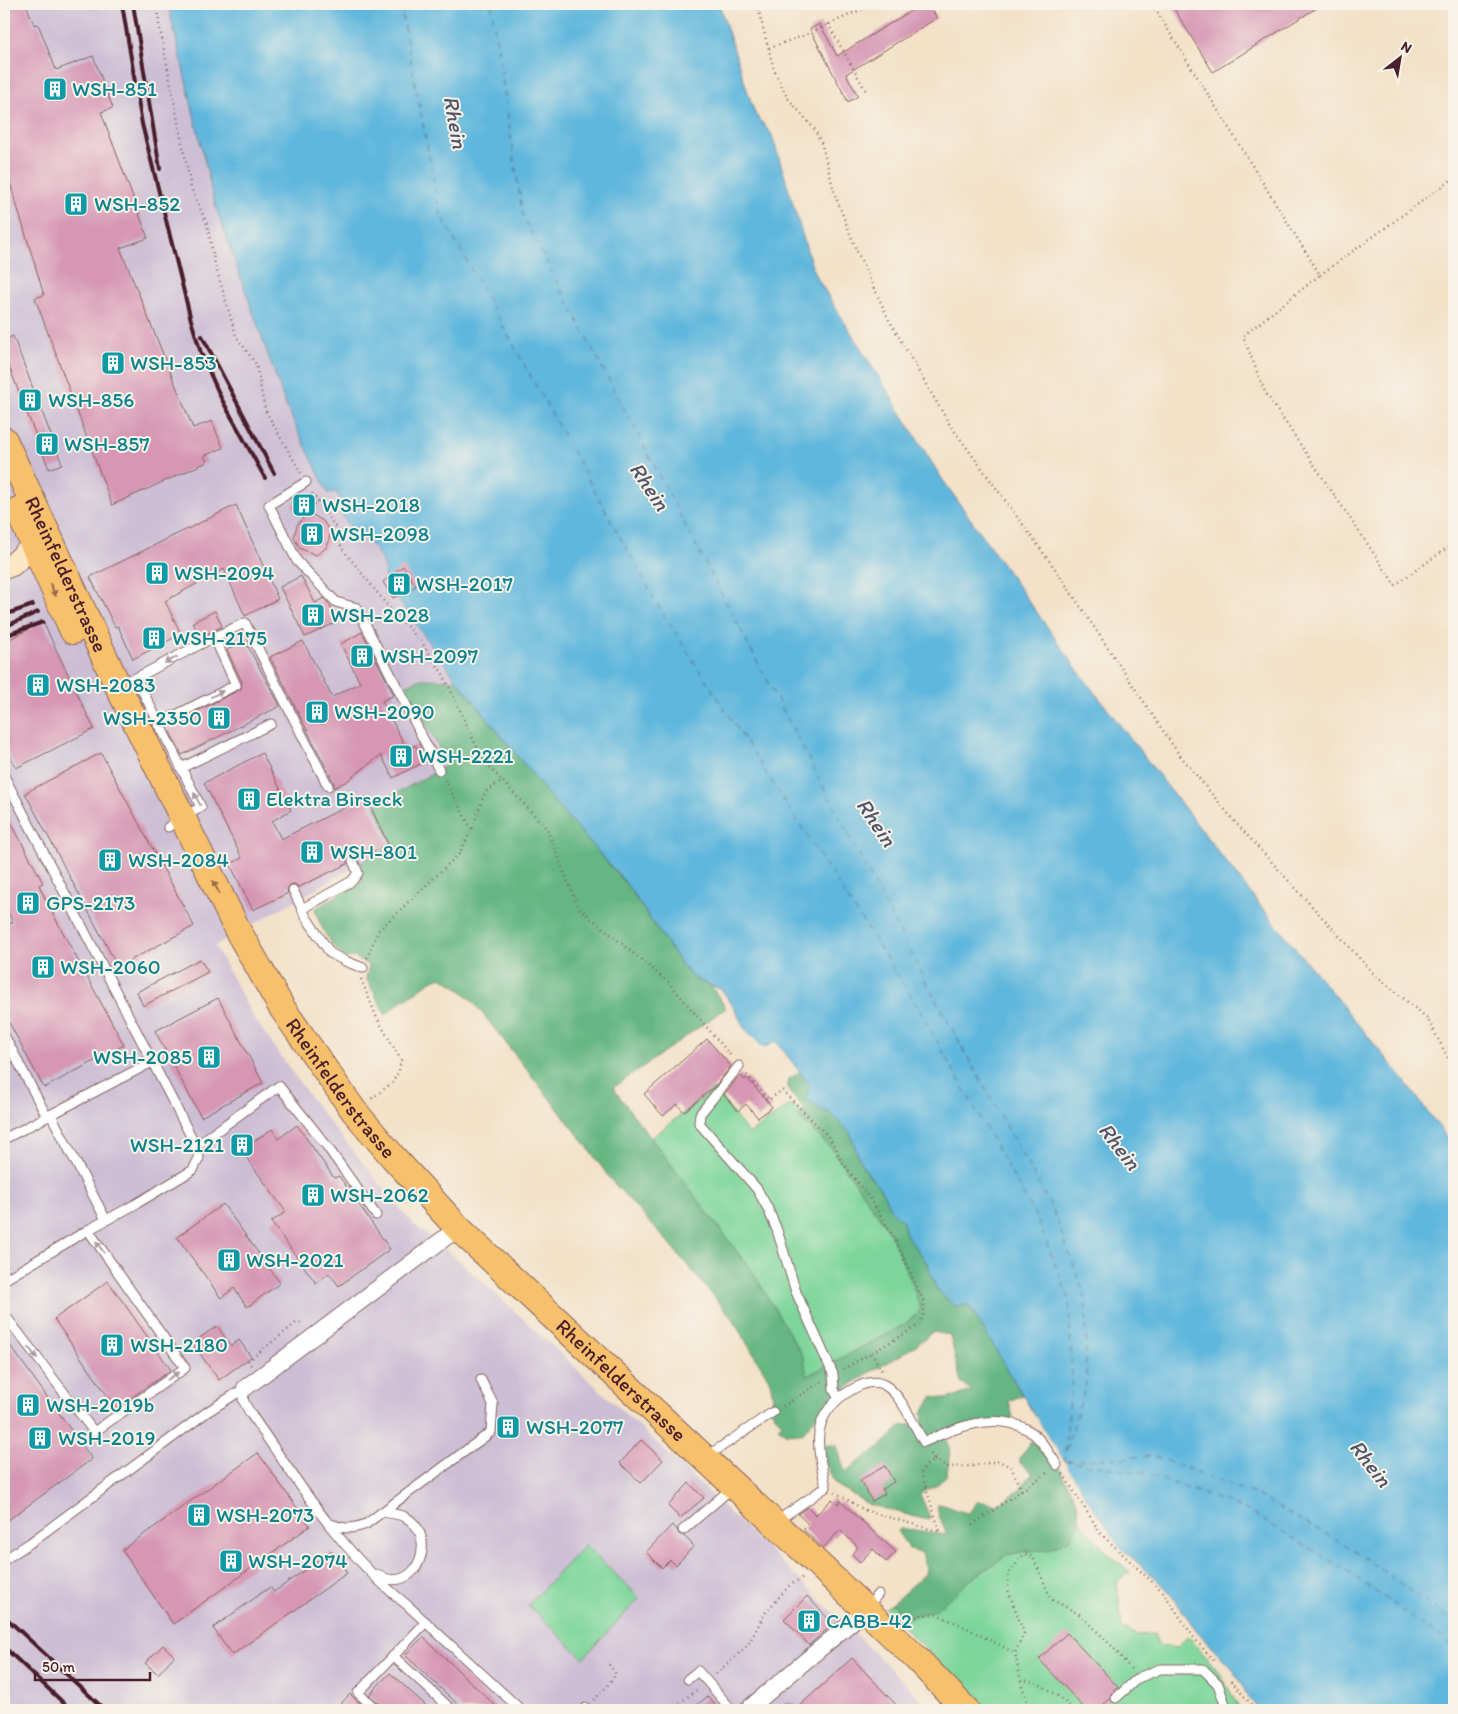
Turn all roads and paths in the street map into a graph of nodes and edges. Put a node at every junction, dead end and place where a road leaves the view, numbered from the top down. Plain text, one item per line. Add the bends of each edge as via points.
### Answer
1 (158, 4) edge
2 (757, 4) edge
3 (873, 4) edge
4 (1152, 4) edge
5 (828, 24) junction
6 (768, 48) junction
7 (866, 91) dead end
8 (1454, 178) edge
9 (1320, 275) junction
10 (4, 440) edge
11 (4, 477) edge
12 (306, 482) junction
13 (41, 542) junction
14 (1454, 543) edge
15 (4, 549) edge
16 (4, 568) edge
17 (214, 637) junction
18 (126, 680) junction
19 (158, 724) junction
20 (270, 724) dead end
21 (181, 768) junction
22 (439, 770) joint
23 (4, 776) edge
24 (502, 781) junction
25 (328, 786) dead end
26 (175, 823) junction
27 (472, 830) junction
28 (353, 861) dead end
29 (293, 890) dead end
30 (302, 909) junction
31 (363, 968) junction
32 (4, 1034) edge
33 (152, 1062) junction
34 (739, 1066) junction
35 (1454, 1069) edge
36 (354, 1111) junction
37 (49, 1116) junction
38 (4, 1139) edge
39 (196, 1146) junction
40 (376, 1215) dead end
41 (106, 1220) junction
42 (88, 1230) junction
43 (453, 1232) junction
44 (4, 1280) edge
45 (4, 1314) edge
46 (302, 1323) dead end
47 (872, 1354) junction
48 (833, 1374) junction
49 (260, 1377) junction
50 (481, 1380) dead end
51 (245, 1388) junction
52 (895, 1393) junction
53 (838, 1397) junction
54 (773, 1412) joint
55 (924, 1442) junction
56 (707, 1460) junction
57 (934, 1460) junction
58 (1057, 1465) joint
59 (1036, 1482) dead end
60 (826, 1487) junction
61 (730, 1490) junction
62 (1022, 1491) junction
63 (382, 1512) junction
64 (328, 1523) junction
65 (774, 1523) junction
66 (972, 1525) dead end
67 (682, 1530) dead end
68 (4, 1560) edge
69 (368, 1570) junction
70 (808, 1574) junction
71 (866, 1608) junction
72 (426, 1622) junction
73 (905, 1622) dead end
74 (1015, 1653) junction
75 (393, 1656) junction
76 (607, 1662) dead end
77 (1218, 1666) dead end
78 (1138, 1678) junction
79 (688, 1679) dead end
80 (1021, 1680) junction
81 (1230, 1680) dead end
82 (708, 1682) junction
83 (1116, 1698) dead end
84 (588, 1707) edge
85 (377, 1710) edge
86 (452, 1710) edge
87 (521, 1710) edge
88 (674, 1710) edge
89 (732, 1710) edge
90 (747, 1710) edge
91 (946, 1710) edge
92 (966, 1710) edge
93 (1030, 1710) edge
94 (1073, 1710) edge
95 (1227, 1710) edge
96 (1256, 1710) edge

1 - 12 path via 159,24 191,188 207,224 233,327 256,364 265,410
2 - 6 path
3 - 5 path
4 - 9 path
5 - 6 path
5 - 7 path
6 - 35 path via 787,97 815,130 835,195 889,320 948,422 1058,573 1178,753 1373,973 1427,1018
8 - 9 path
9 - 14 path via 1243,336 1265,392 1395,585
10 - 13 main road, Rheinfelderstrasse
11 - 13 main road, Rheinfelderstrasse
12 - 22 lane via 269,505 297,561 336,602 357,608
12 - 24 path via 336,528 341,547 391,610 420,640 443,674 483,760
13 - 15 street
13 - 16 street
13 - 18 main road, Rheinfelderstrasse
13 -> 26 main road, Rheinfelderstrasse
17 -> 18 lane
19 -> 17 lane via 236,685
17 - 25 lane via 245,623
18 - 19 lane
18 - 26 main road, Rheinfelderstrasse
19 - 21 lane
20 - 21 lane
26 -> 21 lane via 201,808
22 - 27 path
23 - 33 lane
24 - 27 path via 485,792
24 - 34 path via 547,829 578,907 669,983
36 -> 26 main road, Rheinfelderstrasse via 282,1008
26 - 43 main road, Rheinfelderstrasse via 201,898 280,1035 375,1160
27 - 31 path via 459,854 378,931
28 - 30 lane via 358,873 352,882
29 - 30 lane
30 - 31 lane via 330,953
31 - 36 path via 360,976 377,1018 401,1060 392,1083
32 - 37 lane
33 - 37 lane
33 - 39 lane
34 - 47 path via 769,1100 782,1090 826,1134 894,1237 924,1302 924,1314 919,1325
34 - 48 lane via 700,1114 699,1124 757,1190 767,1207 796,1292
36 - 43 main road, Rheinfelderstrasse
37 - 38 lane
37 - 41 lane
39 - 40 lane via 279,1086
39 - 41 lane via 199,1158 193,1170
41 - 42 lane
42 - 44 lane
45 -> 42 lane via 94,1432 186,1368
43 - 49 street
43 - 56 main road, Rheinfelderstrasse
43 - 61 main road, Rheinfelderstrasse
46 - 49 path via 296,1323 248,1360
47 - 48 path
47 - 52 path
48 - 53 lane
48 - 54 path
49 - 51 street
50 - 63 lane via 493,1404 491,1432
51 - 64 lane via 243,1400 250,1413
51 - 68 lane via 207,1412
52 - 53 lane via 875,1382 861,1384
52 - 55 lane
53 - 60 lane via 818,1429 818,1449
54 - 56 lane via 714,1451
55 - 57 path
55 - 58 lane via 973,1424 1004,1422 1028,1430
56 - 61 main road, Rheinfelderstrasse
57 - 60 path via 921,1472 940,1532 864,1510
57 - 62 path via 950,1466 999,1461 1011,1467
58 - 77 path via 1101,1534 1163,1592 1194,1638
59 - 62 path
60 - 65 lane
61 - 65 main road, Rheinfelderstrasse
61 - 67 lane
61 - 70 main road, Rheinfelderstrasse
62 - 66 path
63 - 64 lane via 366,1524 352,1529
63 - 69 lane via 405,1517 414,1526 421,1537 422,1552 410,1575 397,1580 386,1579
64 - 69 lane
65 - 71 main road, Rheinfelderstrasse
69 - 72 lane
70 - 71 main road, Rheinfelderstrasse
70 - 82 path via 789,1586 766,1613 748,1645
71 - 90 street
71 - 91 main road, Rheinfelderstrasse
71 - 92 main road, Rheinfelderstrasse
72 - 75 lane
72 - 87 lane
73 - 74 path via 921,1615 936,1614
74 - 78 path via 1024,1633 1008,1590 1008,1575 1024,1554 1032,1557 1051,1598 1079,1614 1111,1645
74 - 80 path
75 - 85 lane via 358,1693
75 - 86 lane
76 - 84 path via 616,1674
78 - 83 lane
78 - 95 lane via 1160,1669 1203,1669 1218,1684
79 - 82 lane via 698,1671
80 - 93 path
80 - 94 path via 1031,1681 1061,1697
81 - 96 path
82 - 88 path
82 - 89 lane

